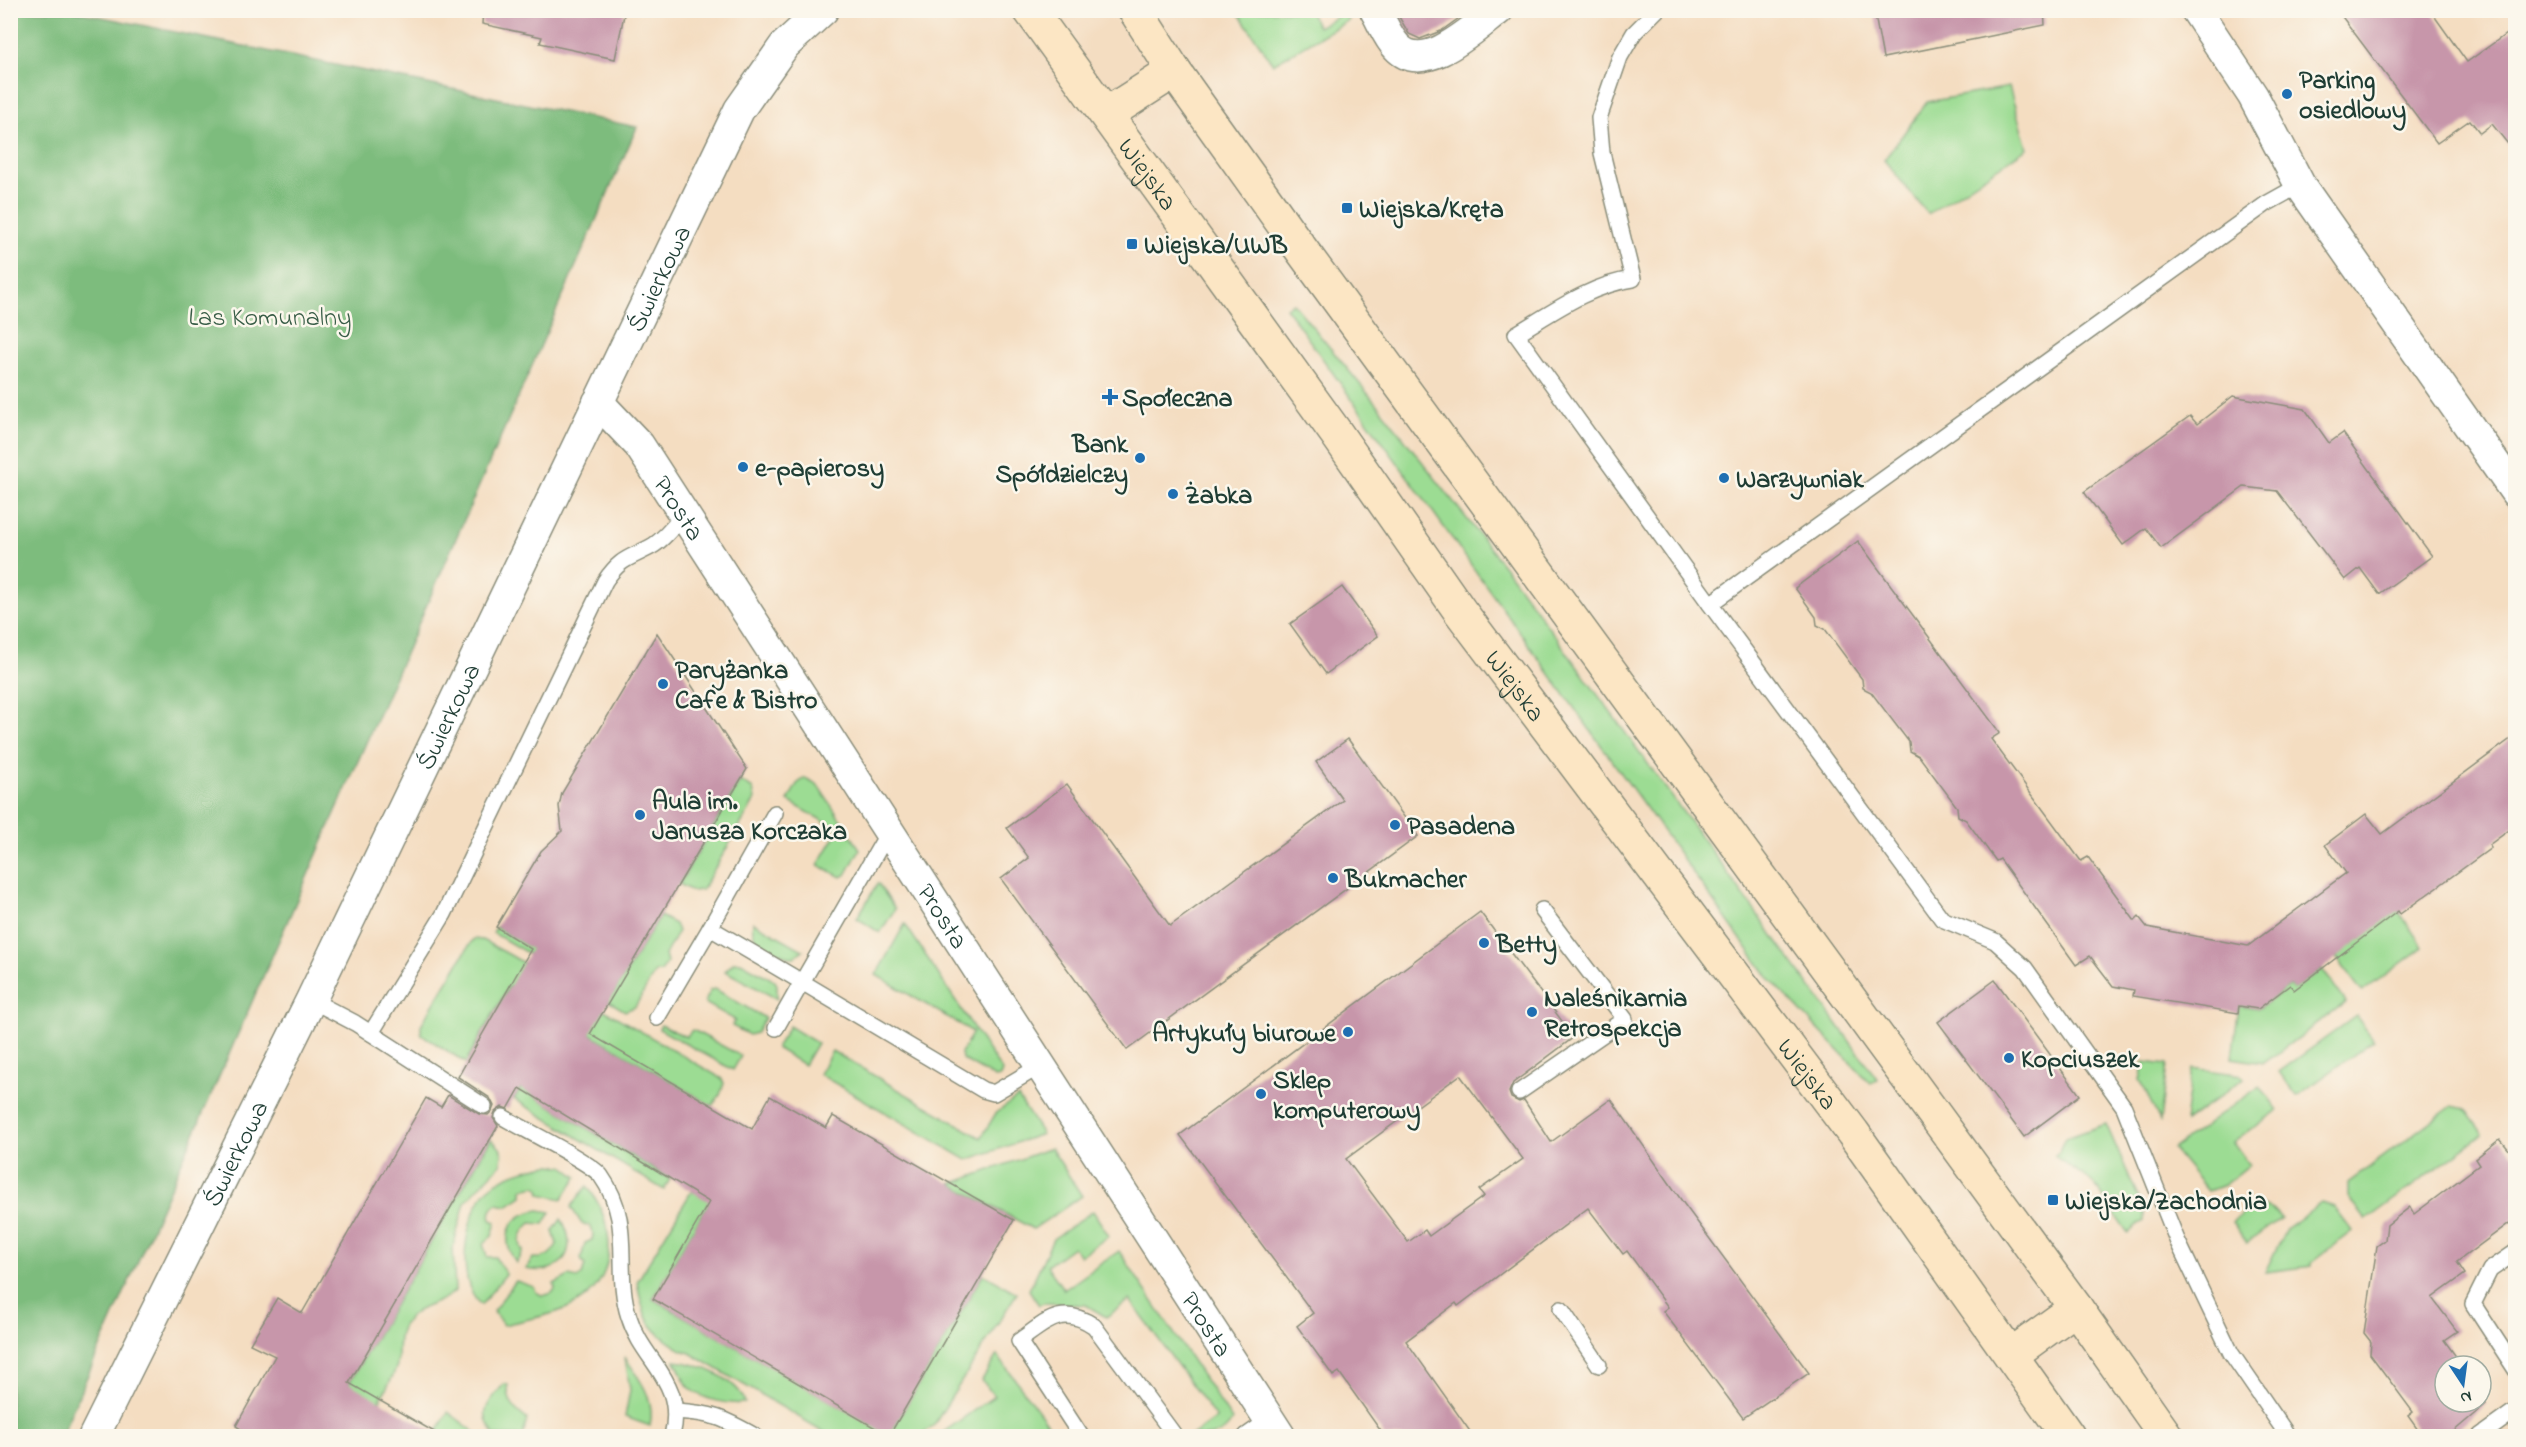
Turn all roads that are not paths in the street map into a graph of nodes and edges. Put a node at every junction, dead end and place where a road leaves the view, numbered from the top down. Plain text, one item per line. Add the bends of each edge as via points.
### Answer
1 (823, 10) edge
2 (1030, 10) edge
3 (1135, 10) edge
4 (1375, 10) edge
5 (1498, 10) edge
6 (1657, 10) edge
7 (2196, 10) edge
8 (1174, 71) junction
9 (1107, 114) junction
10 (2300, 185) junction
11 (598, 402) junction
12 (2516, 493) edge
13 (684, 514) junction
14 (1710, 604) junction
15 (775, 813) dead end
16 (889, 831) junction
17 (1542, 910) dead end
18 (710, 928) junction
19 (802, 982) junction
20 (310, 1000) junction
21 (657, 1018) dead end
22 (776, 1028) dead end
23 (371, 1033) junction
24 (1040, 1066) junction
25 (1518, 1092) dead end
26 (484, 1106) dead end
27 (503, 1117) dead end
28 (2516, 1252) edge
29 (2076, 1308) junction
30 (1561, 1309) dead end
31 (2011, 1355) junction
32 (1599, 1365) dead end
33 (2516, 1370) edge
34 (2516, 1410) edge
35 (675, 1411) junction
36 (1265, 1431) edge
37 (94, 1437) edge
38 (672, 1437) edge
39 (755, 1437) edge
40 (1081, 1437) edge
41 (1175, 1437) edge
42 (2068, 1437) edge
43 (2166, 1437) edge
44 (2288, 1437) edge
45 (2480, 1437) edge

1 - 11 street, Świerkowa via 784,46 739,110
2 - 9 main road, Wiejska
3 - 8 main road
4 - 5 street via 1397,47 1410,56 1424,58 1441,51
6 - 14 lane via 1634,33 1620,57 1599,118 1602,153 1633,279 1614,282 1576,298 1516,334
7 - 10 street via 2253,96
8 - 9 main road
8 - 29 main road
9 - 31 main road, Wiejska via 1460,611 1853,1133
10 - 12 street
10 - 14 lane via 2266,204
11 - 13 street, Prosta via 639,445
11 - 20 street, Świerkowa
13 - 16 street, Prosta
13 - 23 lane via 654,545 616,565 605,581 444,914
14 - 44 lane via 1942,919 1995,941 2025,968 2120,1101 2177,1240 2231,1353
15 - 18 lane
16 - 19 lane
16 - 24 street, Prosta
17 - 25 lane via 1625,1019
18 - 19 lane
18 - 21 lane
19 - 22 lane
19 - 24 lane via 983,1090 994,1093
20 - 23 lane
20 - 37 street, Świerkowa
23 - 26 lane
24 - 36 street, Prosta
27 - 35 lane via 599,1173 614,1196 623,1233 626,1308 634,1333 671,1389
28 - 33 lane via 2490,1270 2473,1304
29 - 31 main road
29 - 43 main road
30 - 32 lane
31 - 42 main road, Wiejska
34 - 45 lane
35 - 38 lane
35 - 39 lane via 722,1418
40 - 41 lane via 1019,1341 1050,1319 1065,1315 1082,1317 1094,1326

